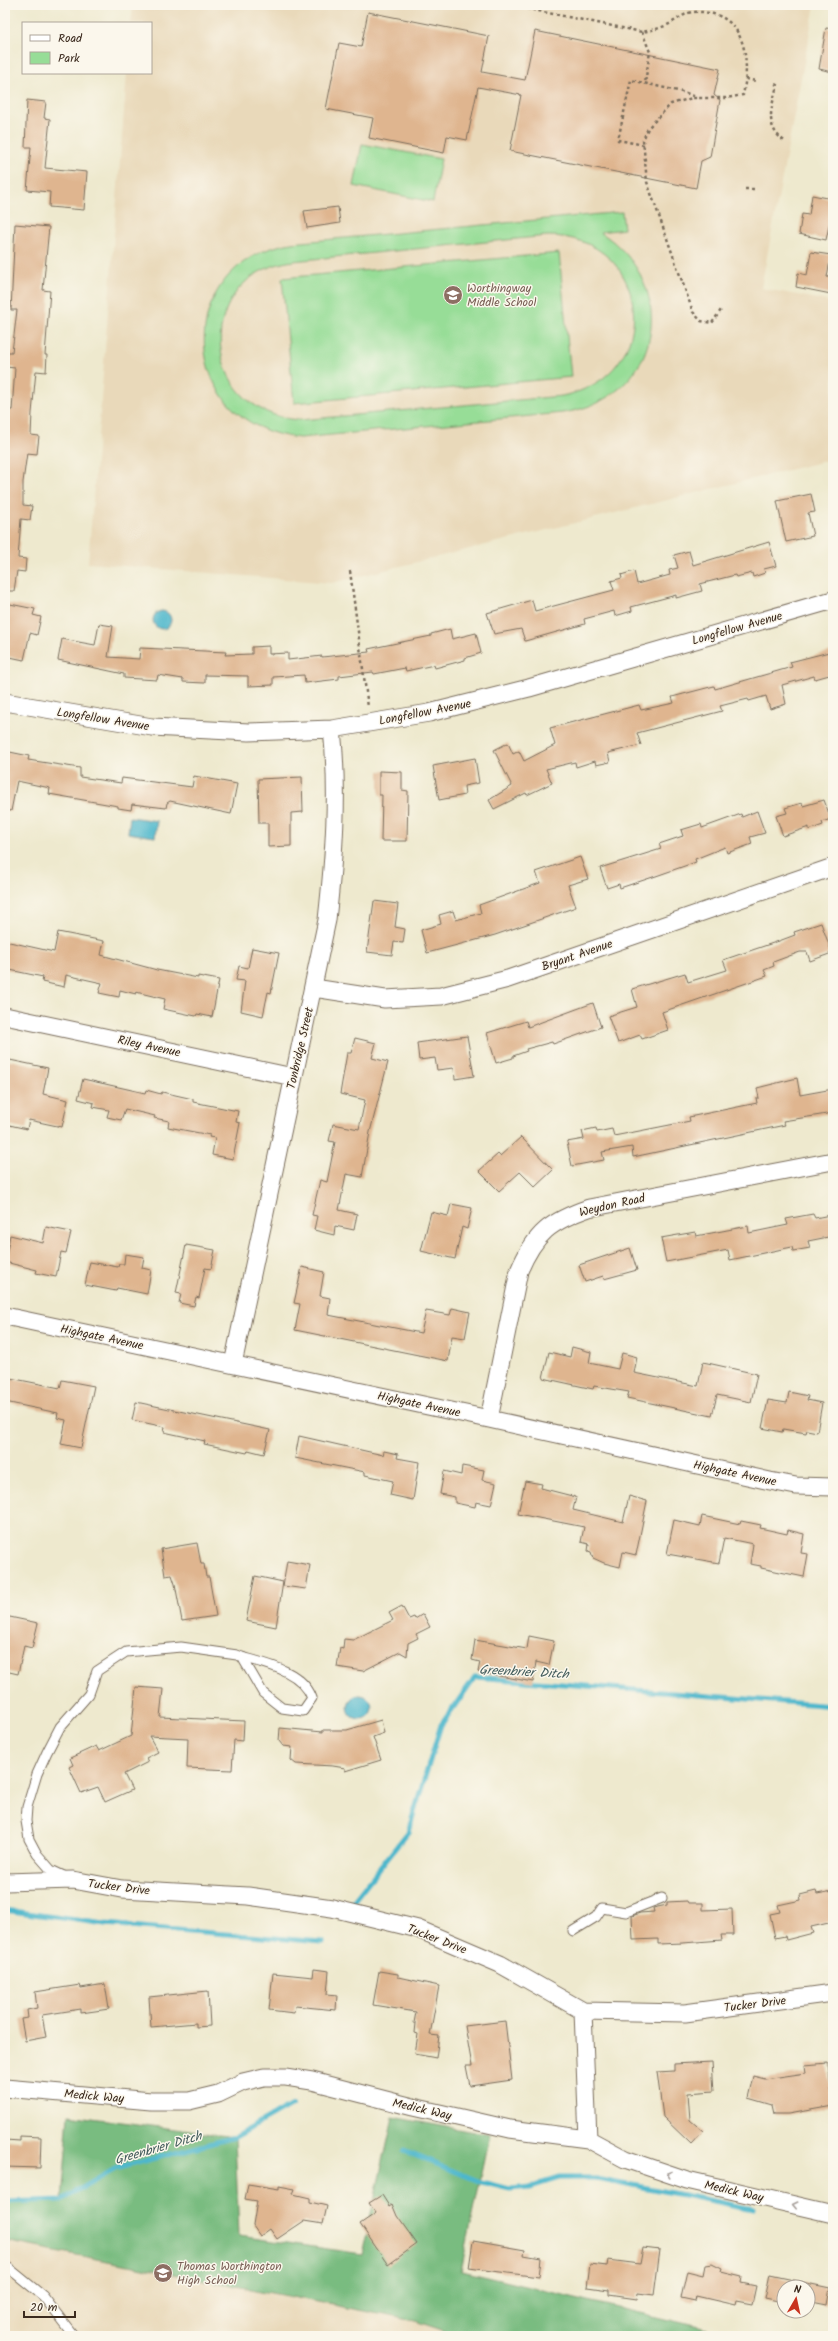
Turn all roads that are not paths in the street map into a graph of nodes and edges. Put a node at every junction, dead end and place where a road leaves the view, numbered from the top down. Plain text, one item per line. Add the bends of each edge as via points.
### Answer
1 (833, 600) edge
2 (5, 702) edge
3 (332, 729) junction
4 (833, 868) edge
5 (314, 988) junction
6 (5, 1016) edge
7 (293, 1077) junction
8 (833, 1161) edge
9 (5, 1316) edge
10 (233, 1364) junction
11 (489, 1419) junction
12 (833, 1487) edge
13 (242, 1657) junction
14 (74, 1881) junction
15 (5, 1882) edge
16 (662, 1898) dead end
17 (573, 1931) dead end
18 (833, 1993) edge
19 (582, 2010) junction
20 (5, 2088) edge
21 (588, 2139) junction
22 (833, 2214) edge
23 (5, 2266) edge
24 (74, 2336) edge

1 - 3 street, Longfellow Avenue via 529,688 429,713
2 - 3 street, Longfellow Avenue via 152,727 249,732
3 - 5 street, Tonbridge Street via 337,773 335,846 327,920
4 - 5 street, Bryant Avenue via 508,979 441,996 385,999
5 - 7 street, Tonbridge Street
6 - 7 street, Riley Avenue
7 - 10 street, Tonbridge Street
8 - 11 street, Weydon Road via 589,1208 566,1216 545,1230 528,1249 519,1271
9 - 10 street, Highgate Avenue
10 - 11 street, Highgate Avenue
11 - 12 street, Highgate Avenue via 796,1486
13 - 13 lane via 279,1667 308,1687 312,1698 302,1711 282,1708 263,1693
13 - 14 lane via 182,1647 126,1652 98,1671 89,1694 60,1727 37,1774 27,1807 29,1839 37,1854 51,1870
14 - 15 street, Tucker Drive
14 - 19 street, Tucker Drive via 122,1889 248,1896 324,1906 411,1928 500,1964
16 - 17 lane via 626,1912 602,1908 596,1917
18 - 19 street, Tucker Drive via 685,2013
19 - 21 street
20 - 21 street, Medick Way via 151,2100 189,2100 218,2094 243,2082 264,2077 286,2077 510,2128
22 -> 21 street, Medick Way via 686,2180 626,2158
23 - 24 lane via 43,2296

